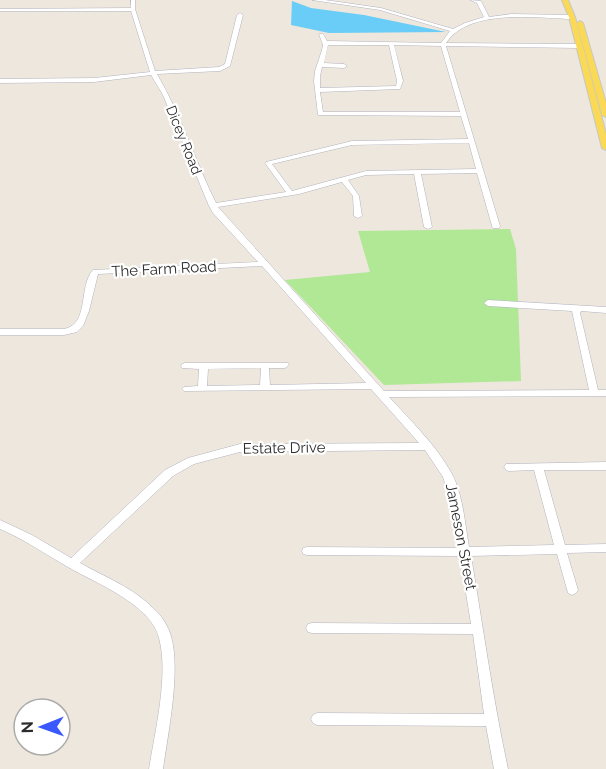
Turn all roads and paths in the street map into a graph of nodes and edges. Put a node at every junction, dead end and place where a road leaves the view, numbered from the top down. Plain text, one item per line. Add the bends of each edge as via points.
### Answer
1 (133, 0) edge
2 (314, 0) edge
3 (388, 0) edge
4 (472, 0) edge
5 (565, 0) edge
6 (573, 0) edge
7 (133, 9) junction
8 (381, 9) junction
9 (0, 10) edge
10 (240, 15) dead end
11 (575, 16) junction
12 (487, 18) junction
13 (454, 31) junction
14 (321, 35) dead end
15 (325, 43) junction
16 (391, 43) junction
17 (442, 44) junction
18 (579, 46) junction
19 (586, 59) junction
20 (320, 65) junction
21 (344, 66) dead end
22 (153, 73) junction
23 (587, 79) junction
24 (596, 79) junction
25 (0, 81) edge
26 (317, 90) junction
27 (464, 114) junction
28 (603, 116) edge
29 (470, 141) junction
30 (606, 148) edge
31 (417, 171) junction
32 (478, 171) junction
33 (343, 179) junction
34 (291, 193) junction
35 (213, 206) junction
36 (358, 216) dead end
37 (496, 226) dead end
38 (428, 227) dead end
39 (263, 264) junction
40 (488, 303) dead end
41 (577, 308) junction
42 (606, 310) edge
43 (0, 332) edge
44 (265, 365) junction
45 (285, 365) dead end
46 (185, 366) dead end
47 (204, 366) junction
48 (374, 386) junction
49 (265, 387) junction
50 (187, 389) dead end
51 (202, 389) junction
52 (594, 392) junction
53 (606, 393) edge
54 (382, 394) junction
55 (428, 446) junction
56 (606, 466) edge
57 (509, 467) dead end
58 (538, 467) junction
59 (0, 524) edge
60 (560, 548) junction
61 (606, 548) edge
62 (307, 551) dead end
63 (464, 552) junction
64 (72, 564) junction
65 (572, 590) dead end
66 (312, 628) dead end
67 (478, 629) junction
68 (317, 719) dead end
69 (491, 720) junction
70 (156, 769) edge
71 (501, 769) edge

1 - 7 street, Dicey Road
2 - 8 street
3 - 8 street
4 - 12 street via 479,2
5 - 11 main road
6 - 11 main road
7 - 9 street
7 - 22 street, Dicey Road
8 - 13 street
10 - 22 street via 228,65 202,72
11 - 12 street
11 - 18 main road
11 - 19 main road via 582,31
12 - 13 street via 471,21
13 - 17 street
14 - 15 street
15 - 16 street
15 - 20 street
16 - 17 street
16 - 26 street via 398,87
17 - 18 street
17 - 27 street
18 - 19 main road
19 - 23 main road
19 - 24 main road
20 - 21 street
20 - 26 street
22 - 25 street via 94,80
22 - 35 street, Dicey Road
23 - 24 main road
23 - 28 main road
24 - 28 main road
26 - 27 street via 320,114
27 - 29 street
28 - 30 main road
29 - 32 street
29 - 34 street via 352,143 268,163
31 - 32 street
31 - 33 street via 366,173
31 - 38 street
32 - 37 street
33 - 34 street
33 - 36 street via 356,196
34 - 35 street
35 - 39 street, Dicey Road
39 - 43 street, The Farm Road via 96,272 82,320 74,330
39 - 48 street, Jameson Street
40 - 41 street
41 - 42 street
41 - 52 street
44 - 45 street
44 - 47 street
44 - 49 street
46 - 47 street
47 - 51 street
48 - 49 street
48 - 54 street, Jameson Street
49 - 51 street
50 - 51 street
52 - 53 street
52 - 54 street
54 - 55 street, Jameson Street
55 - 63 street, Jameson Street via 448,476
55 - 64 street, Estate Drive via 240,448 202,457 169,473
56 - 58 street
57 - 58 street
58 - 60 street
59 - 64 street
60 - 61 street
60 - 63 street
60 - 65 street
62 - 63 street
63 - 67 street, Jameson Street
64 - 70 street via 128,595 156,618 165,636 167,689
66 - 67 street
67 - 69 street, Jameson Street
68 - 69 street
69 - 71 street, Jameson Street

